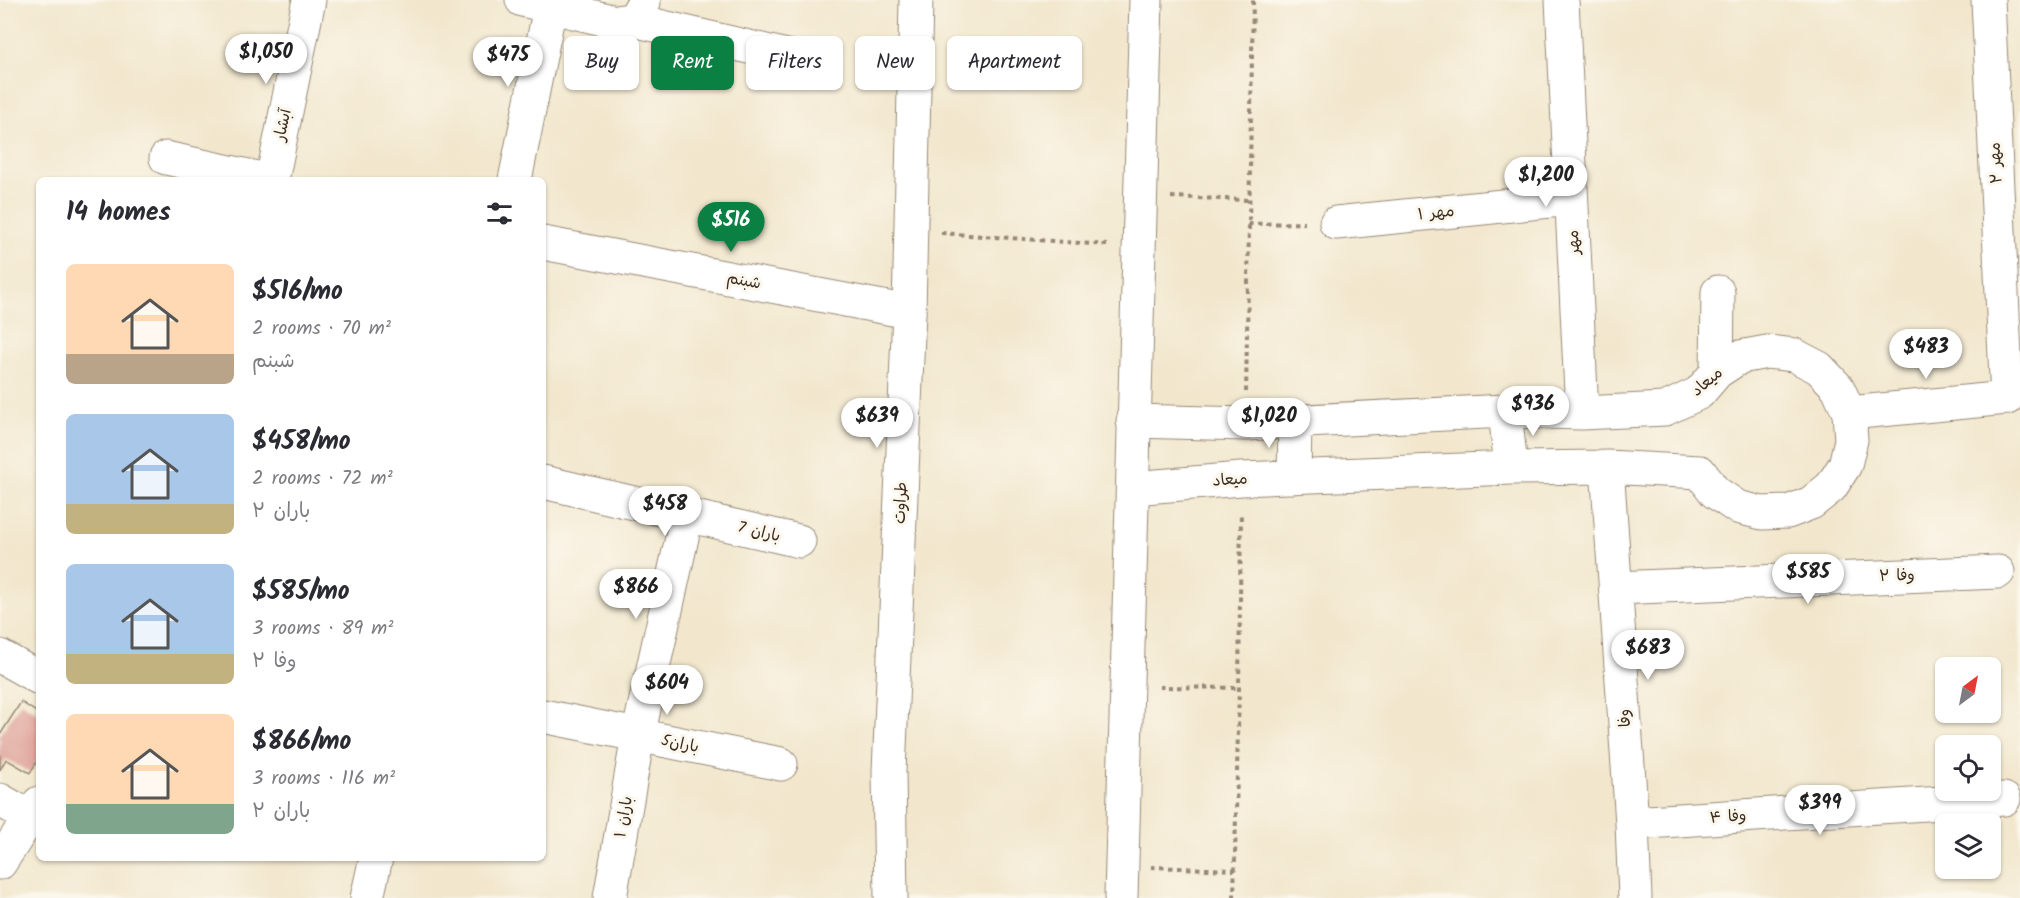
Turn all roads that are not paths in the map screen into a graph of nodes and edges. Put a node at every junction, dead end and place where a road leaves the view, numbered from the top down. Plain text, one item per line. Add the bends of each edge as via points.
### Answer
1 (309, 0) edge
2 (916, 0) edge
3 (1146, 0) edge
4 (1562, 0) edge
5 (1988, 0) edge
6 (536, 3) edge
7 (639, 10) edge
8 (746, 42) edge
9 (166, 158) dead end
10 (253, 177) edge
11 (273, 177) edge
12 (515, 177) edge
13 (1571, 199) junction
14 (1336, 223) road end
15 (546, 244) edge
16 (1718, 292) dead end
17 (909, 312) junction
18 (1717, 372) junction
19 (1505, 411) junction
20 (1582, 413) junction
21 (1849, 413) junction
22 (1133, 421) junction
23 (1295, 422) junction
24 (1607, 467) junction
25 (1511, 468) junction
26 (1294, 477) junction
27 (546, 483) edge
28 (1133, 488) junction
29 (687, 515) junction
30 (799, 541) dead end
31 (1998, 572) dead end
32 (1616, 588) junction
33 (0, 656) edge
34 (36, 676) edge
35 (546, 717) edge
36 (638, 736) junction
37 (781, 764) dead end
38 (2004, 799) dead end
39 (0, 800) edge
40 (34, 810) edge
41 (1632, 823) junction
42 (375, 861) edge
43 (0, 863) edge
44 (367, 898) edge
45 (610, 898) edge
46 (891, 898) edge
47 (1121, 898) edge
48 (1635, 898) edge

1 - 11 street, آبشار
2 - 17 street, طراوت
3 - 22 street
4 - 13 street, مهر
5 - 21 street, مهر ۲ via 2007,398
6 - 7 street via 616,22
6 - 12 street
7 - 8 street
9 - 10 street
13 - 14 street, مهر ۱
13 - 20 street, مهر
15 - 17 street, شبنم
16 - 18 street
17 - 46 street, طراوت via 888,771
18 - 20 street, میعاد via 1699,393 1665,409
18 - 21 street, میعاد via 1740,357 1767,352 1794,355 1819,368 1838,388
19 - 20 street, میعاد
19 - 23 street, میعاد
19 - 25 street
21 - 24 street, میعاد via 1851,440 1845,465 1831,487 1812,503 1788,512 1762,513 1737,507 1716,492 1700,472
22 - 23 street, میعاد
22 - 28 street
23 - 26 street
24 - 25 street, میعاد
24 - 32 street, وفا
25 - 26 street, میعاد
26 - 28 street, میعاد
27 - 29 street, باران 7
28 - 47 street
29 - 30 street, باران 7
29 - 36 street, باران ۱
31 - 32 street, وفا ۲
32 - 41 street, وفا
33 - 34 street
35 - 36 street, باران5
36 - 37 street, باران5
36 - 45 street, باران ۱
38 - 41 street, وفا ۴
39 - 40 street
40 - 43 street
41 - 48 street, وفا
42 - 44 street

